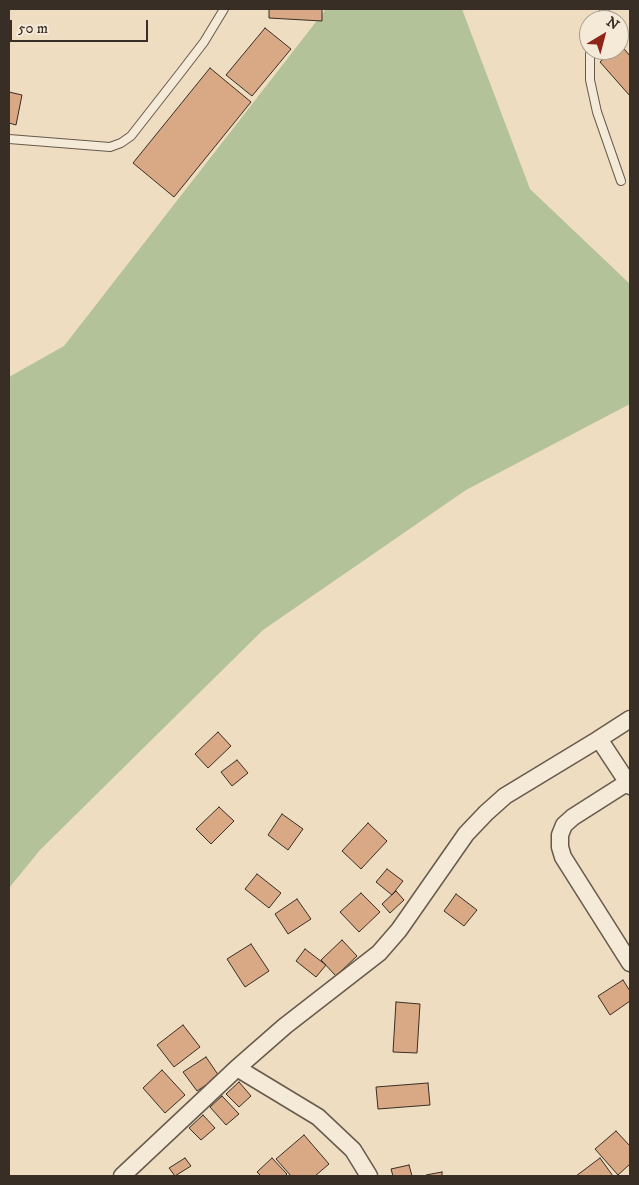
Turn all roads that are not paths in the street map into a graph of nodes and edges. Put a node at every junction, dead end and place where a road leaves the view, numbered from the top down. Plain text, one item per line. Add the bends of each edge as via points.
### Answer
1 (224, 9) edge
2 (590, 60) edge
3 (9, 138) edge
4 (621, 181) dead end
5 (630, 719) edge
6 (600, 740) junction
7 (629, 784) edge
8 (630, 963) edge
9 (237, 1068) junction
10 (122, 1176) edge
11 (369, 1176) edge

1 - 3 lane via 181,72 131,136 120,143 110,147
2 - 4 lane via 590,80 597,112
5 - 6 street
6 - 7 street
6 - 9 street via 505,796 486,813 466,834 399,930 379,953
7 - 8 street via 564,825 560,846 563,857
9 - 10 street
9 - 11 street via 318,1117 353,1150

